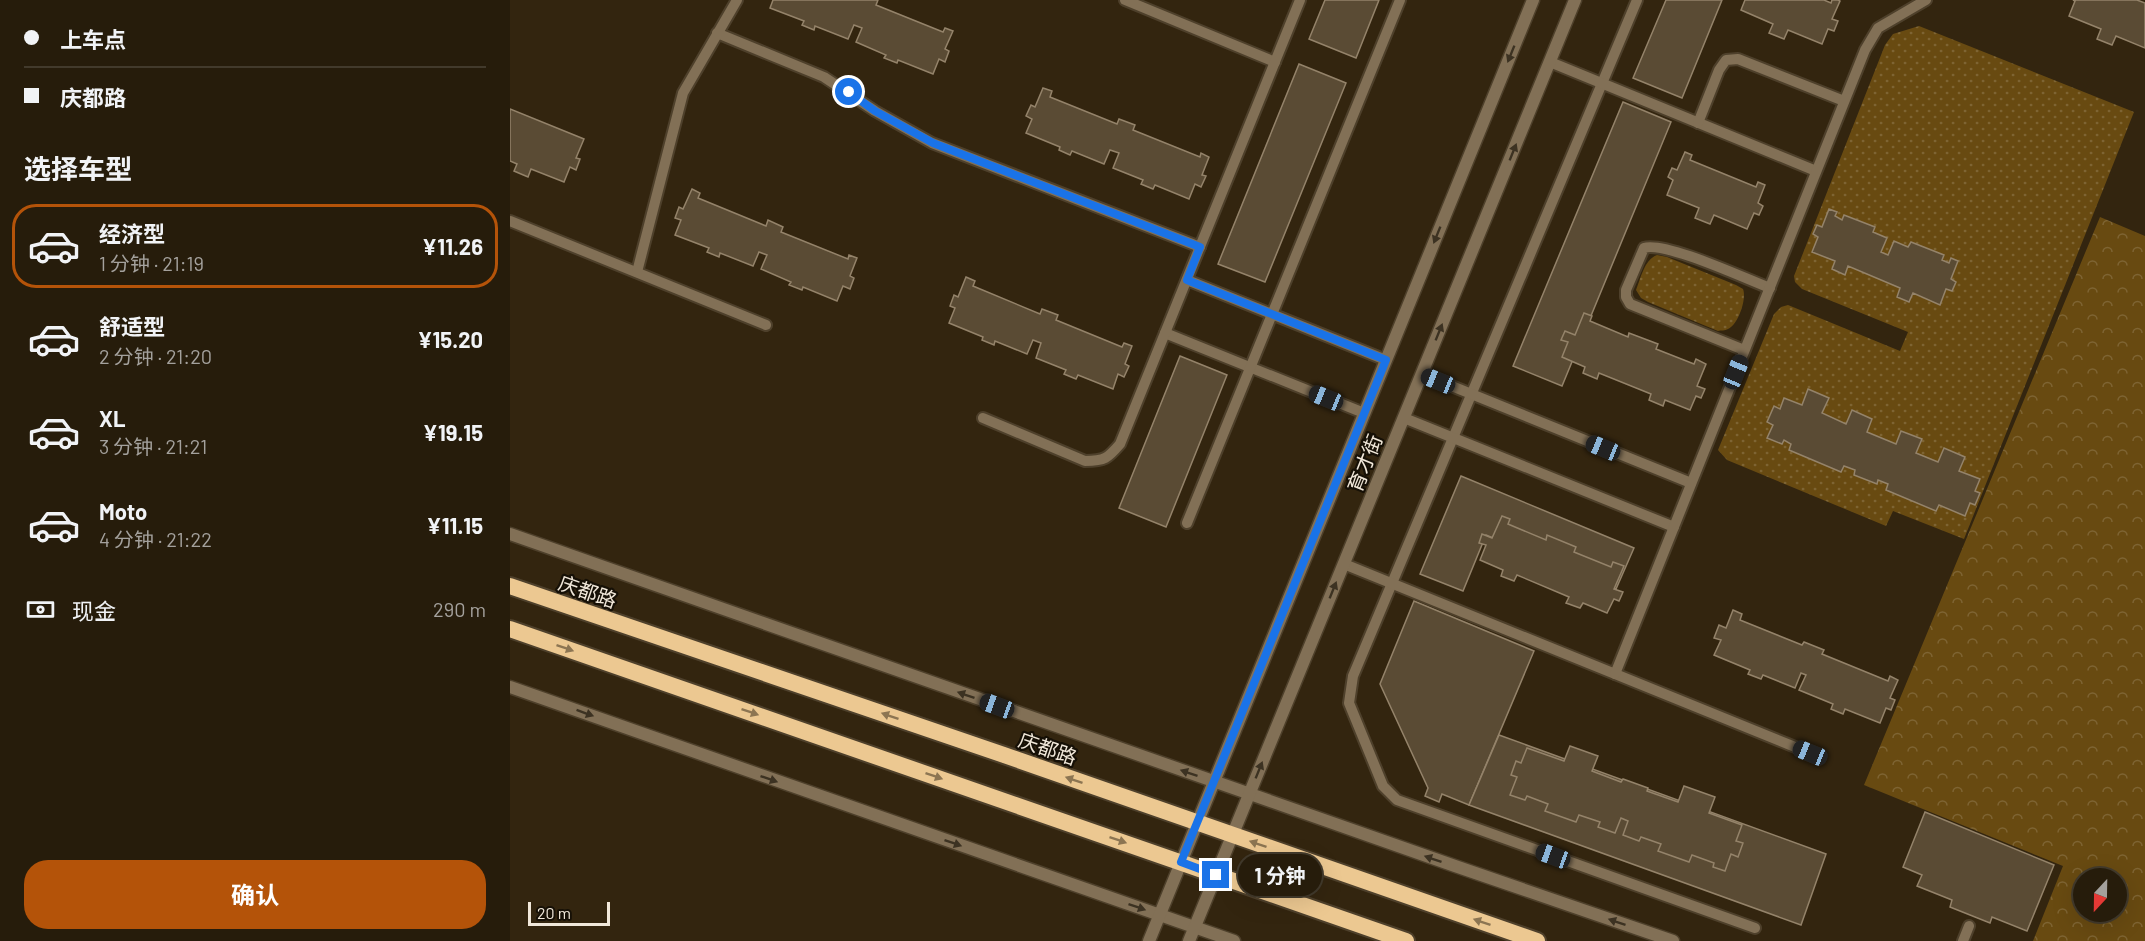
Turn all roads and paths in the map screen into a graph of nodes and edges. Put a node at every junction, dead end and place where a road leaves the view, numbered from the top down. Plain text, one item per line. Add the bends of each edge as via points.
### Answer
1 (737, 0) edge
2 (1125, 0) edge
3 (1300, 0) edge
4 (1400, 0) edge
5 (1533, 0) edge
6 (1575, 0) edge
7 (1637, 0) edge
8 (1926, 0) edge
9 (717, 33) junction
10 (1275, 62) junction
11 (1550, 62) junction
12 (1602, 83) junction
13 (1844, 101) junction
14 (1698, 123) junction
15 (1816, 171) junction
16 (510, 221) edge
17 (1200, 247) junction
18 (637, 272) junction
19 (1187, 280) junction
20 (1770, 288) junction
21 (1272, 314) junction
22 (766, 325) dead end
23 (1165, 333) junction
24 (1744, 350) junction
25 (1386, 360) junction
26 (1251, 367) junction
27 (1422, 374) junction
28 (1471, 394) junction
29 (1364, 413) junction
30 (983, 418) dead end
31 (1404, 418) junction
32 (1453, 438) junction
33 (1691, 483) junction
34 (1187, 524) dead end
35 (1674, 527) junction
36 (510, 534) edge
37 (1344, 564) junction
38 (1392, 583) junction
39 (510, 586) edge
40 (510, 629) edge
41 (1615, 674) junction
42 (510, 687) edge
43 (1810, 753) dead end
44 (1214, 782) junction
45 (1249, 794) junction
46 (1197, 822) junction
47 (1233, 835) junction
48 (1181, 862) junction
49 (1216, 875) junction
50 (1159, 915) junction
51 (1969, 926) dead end
52 (1194, 927) junction
53 (1755, 928) dead end
54 (1149, 941) edge
55 (1189, 941) edge
56 (1234, 941) edge
57 (1406, 941) edge
58 (1537, 941) edge
59 (1673, 941) edge
60 (1963, 941) edge

1 - 9 lane
2 - 10 lane
3 - 10 lane
4 - 21 lane
5 -> 25 street, 育才街
6 - 11 street, 育才街
7 - 12 lane
8 - 13 lane via 1878,28
9 - 17 lane via 824,77 933,143
9 - 18 lane via 683,93
10 - 17 lane
11 - 12 lane
27 -> 11 street, 育才街
12 - 14 lane
12 - 28 lane
13 - 14 lane via 1738,58 1726,60 1719,70
13 - 15 lane
14 - 15 lane
15 - 20 lane
16 - 18 lane
17 - 19 lane
18 - 22 lane
19 - 21 lane
19 - 23 lane
20 - 24 lane
20 - 24 lane via 1669,249 1651,246 1644,248 1626,290 1630,304
21 - 25 lane
21 - 26 lane
23 - 26 lane
23 - 30 lane via 1120,444 1101,461 1085,461
24 - 33 lane
25 - 29 street, 育才街
26 - 29 lane
26 - 34 lane
27 - 28 lane
27 - 31 street, 育才街
28 - 32 lane
28 - 33 lane
29 - 44 street, 育才街
31 - 32 lane
31 - 37 street, 育才街
32 - 35 lane
32 - 38 lane
33 - 35 lane
35 - 41 lane
44 -> 36 street
37 - 38 lane
45 -> 37 street, 育才街
38 - 41 lane
38 - 53 lane via 1353,676 1349,703 1383,786 1396,801
46 -> 39 highway, 庆都路
40 -> 48 highway
41 - 43 lane
42 -> 50 street
44 - 45 street
44 - 46 street, 育才街
45 - 47 street, 育才街
59 -> 45 street
46 - 47 highway, 庆都路
46 - 48 street, 育才街
47 - 49 street, 育才街
58 -> 47 highway, 庆都路
48 - 49 highway
48 - 50 street, 育才街
49 - 52 street, 育才街
49 - 57 highway
50 - 52 street
50 - 54 street, 育才街
51 - 60 lane
52 - 55 street, 育才街
52 - 56 street

